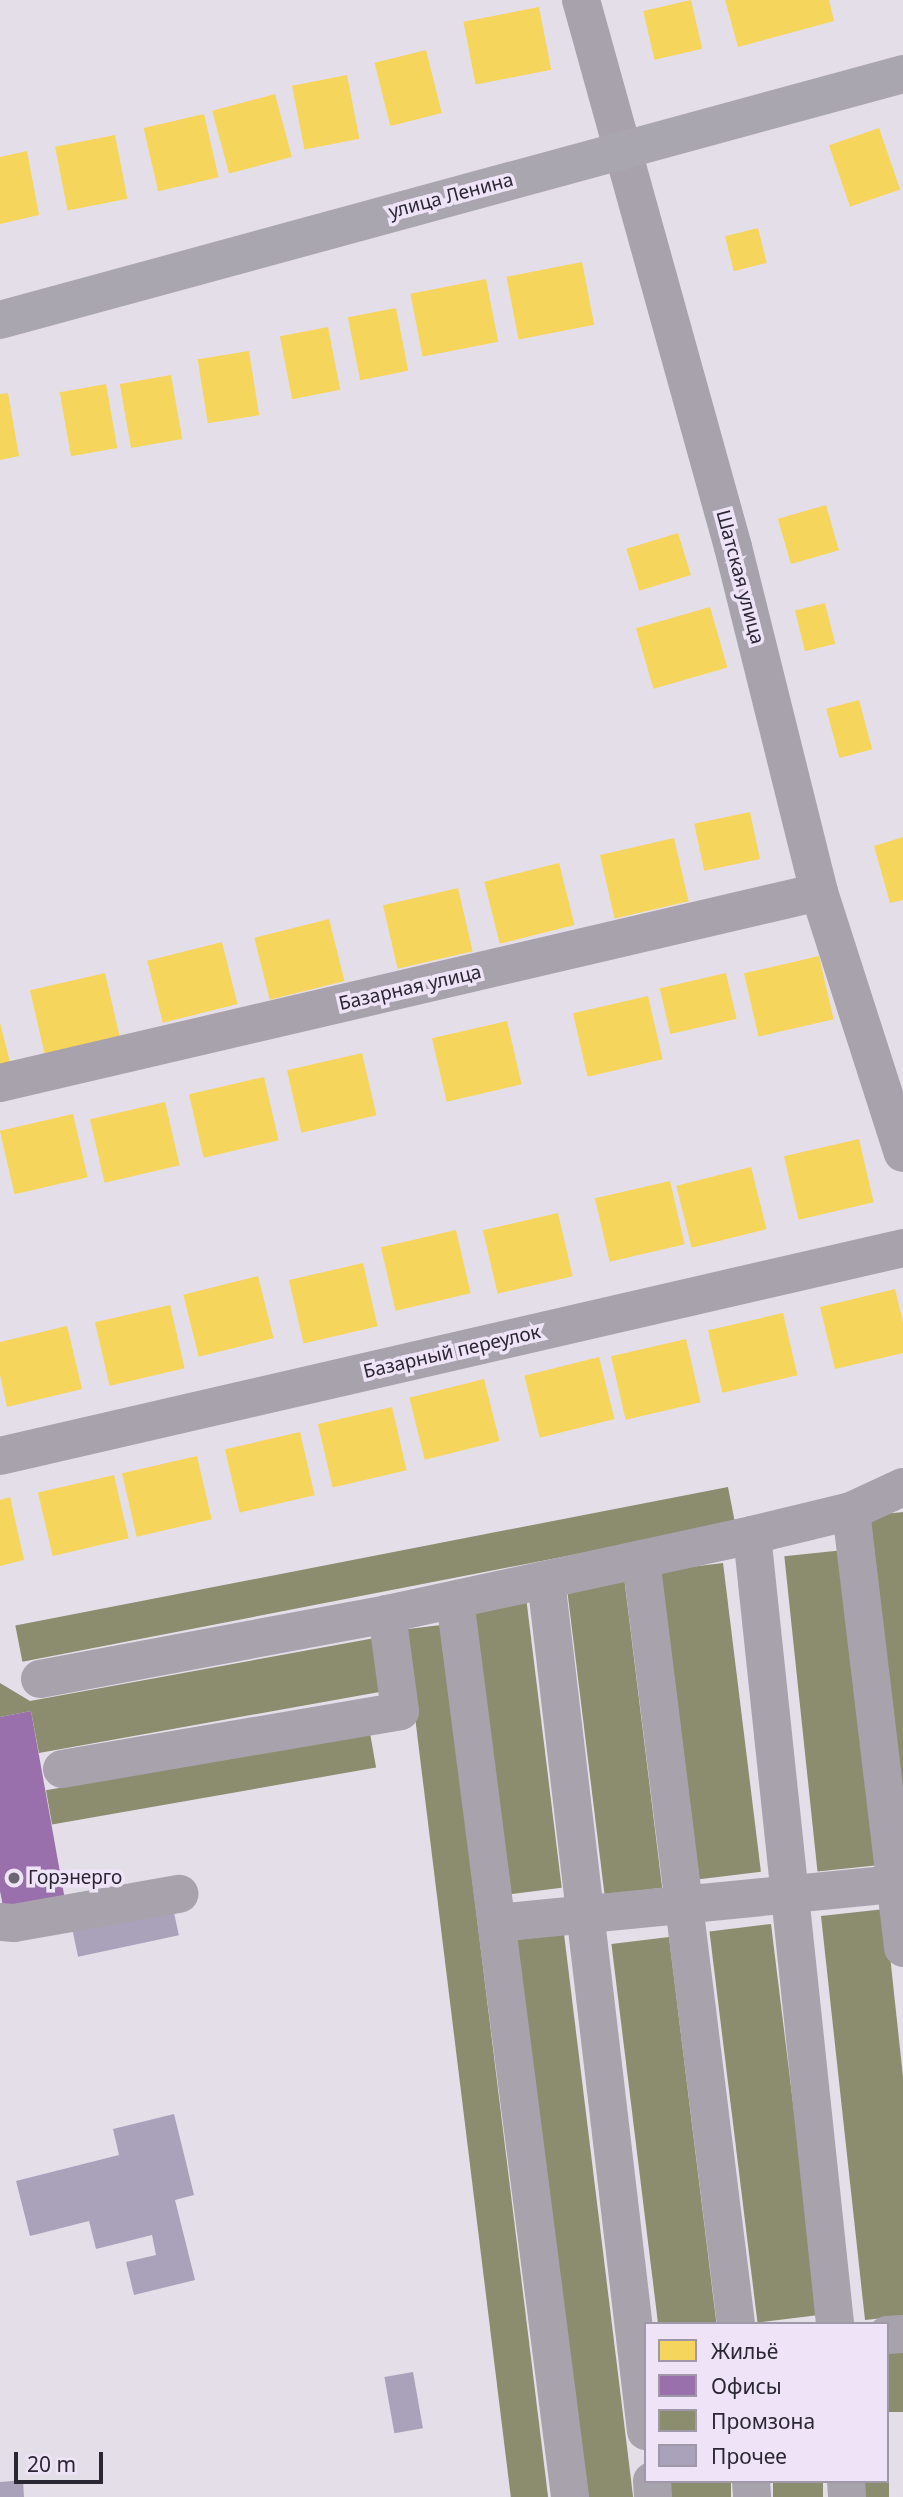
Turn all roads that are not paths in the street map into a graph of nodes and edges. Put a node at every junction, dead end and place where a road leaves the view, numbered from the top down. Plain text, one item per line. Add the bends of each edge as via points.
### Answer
1 (581, 0) edge
2 (903, 74) edge
3 (621, 149) junction
4 (0, 320) edge
5 (820, 892) junction
6 (0, 1083) edge
7 (903, 1153) edge
8 (903, 1248) edge
9 (0, 1456) edge
10 (903, 1487) edge
11 (851, 1511) junction
12 (752, 1535) junction
13 (641, 1559) junction
14 (546, 1580) junction
15 (455, 1600) junction
16 (387, 1614) junction
17 (40, 1679) dead end
18 (62, 1769) dead end
19 (900, 1883) edge
20 (179, 1894) dead end
21 (789, 1895) junction
22 (682, 1905) junction
23 (586, 1914) junction
24 (0, 1922) edge
25 (497, 1923) junction
26 (903, 1948) edge
27 (736, 2322) edge
28 (835, 2322) edge
29 (644, 2414) edge
30 (570, 2497) edge

1 - 3 street, Шатская улица
2 - 3 main road, улица Ленина
3 - 4 main road, улица Ленина
3 - 5 street, Шатская улица via 733,547
5 - 6 street, Базарная улица
5 - 7 street, Шатская улица
8 - 9 street, Базарный переулок
10 - 11 street
11 - 12 street
11 - 19 street
12 - 13 street
12 - 21 street
13 - 14 street
13 - 22 street
14 - 15 street
14 - 23 street
15 - 16 street
15 - 25 street
16 - 17 street
16 - 18 street via 400,1711
19 - 21 street
19 - 26 street
20 - 24 street
21 - 22 street
21 - 28 street
22 - 23 street
22 - 27 street
23 - 25 street
23 - 29 street
25 - 30 street

